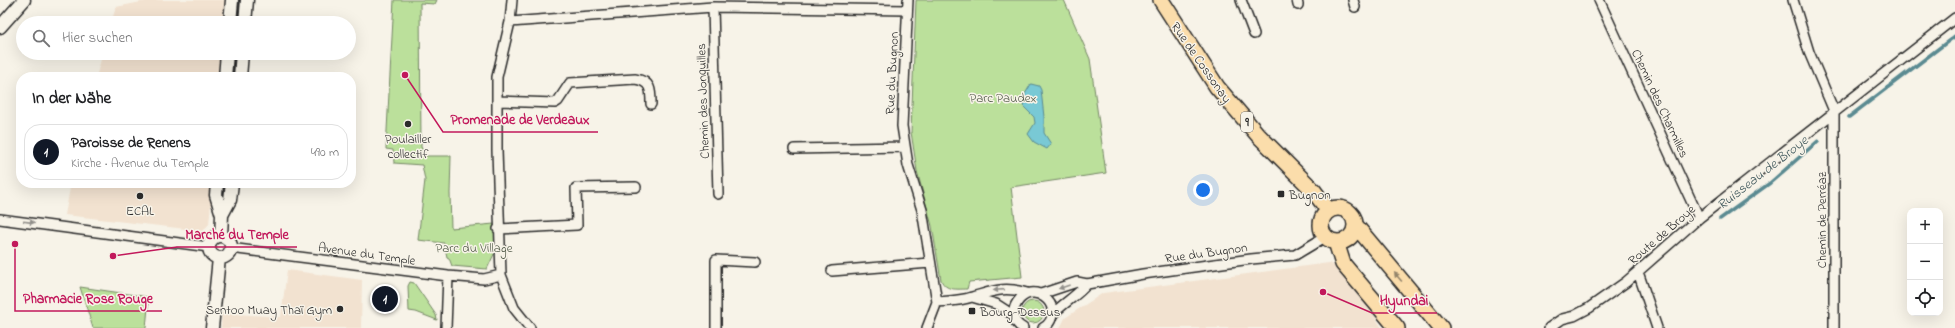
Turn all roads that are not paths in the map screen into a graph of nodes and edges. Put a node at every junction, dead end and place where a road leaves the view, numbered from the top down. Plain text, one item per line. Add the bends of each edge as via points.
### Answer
1 (24, 0) edge
2 (232, 0) edge
3 (247, 0) edge
4 (512, 0) edge
5 (908, 0) edge
6 (1161, 0) edge
7 (1241, 0) edge
8 (1599, 0) edge
9 (1793, 0) edge
10 (712, 7) junction
11 (907, 10) junction
12 (231, 16) edge
13 (246, 16) edge
14 (1955, 18) edge
15 (2, 20) edge
16 (510, 22) junction
17 (1254, 34) dead end
18 (227, 60) edge
19 (242, 60) edge
20 (226, 72) edge
21 (241, 72) edge
22 (497, 101) junction
23 (651, 104) dead end
24 (1834, 112) junction
25 (904, 147) junction
26 (794, 149) dead end
27 (636, 187) dead end
28 (217, 188) edge
29 (231, 188) edge
30 (718, 194) dead end
31 (1328, 210) junction
32 (222, 216) junction
33 (1699, 218) junction
34 (0, 219) edge
35 (1356, 226) junction
36 (498, 229) junction
37 (221, 236) junction
38 (1330, 240) junction
39 (209, 247) junction
40 (230, 248) junction
41 (219, 258) junction
42 (755, 262) dead end
43 (930, 263) junction
44 (832, 271) dead end
45 (1638, 272) junction
46 (501, 275) junction
47 (448, 276) junction
48 (1087, 284) junction
49 (1027, 293) junction
50 (1041, 294) junction
51 (972, 297) junction
52 (937, 302) junction
53 (1014, 315) junction
54 (1052, 316) junction
55 (1021, 327) edge
56 (212, 328) edge
57 (446, 328) edge
58 (530, 328) edge
59 (716, 328) edge
60 (927, 328) edge
61 (1043, 328) edge
62 (1397, 328) edge
63 (1441, 328) edge
64 (1548, 328) edge
65 (1657, 328) edge
66 (1834, 328) edge

1 - 15 street
2 - 12 street
3 - 13 street
4 - 16 street
5 - 11 street, Rue du Bugnon
6 - 31 main road, Rue de Cossonay / 9 via 1217,87 1258,135 1313,190
7 - 17 street
8 - 33 street, Chemin des Charmilles
9 - 24 street via 1809,52
10 - 11 street
10 - 16 street
10 - 30 street, Chemin des Jonquilles
11 - 25 street, Rue du Bugnon via 902,126
14 - 24 street, Route de Broye
16 - 22 street via 498,77
18 - 20 street
19 - 21 street
22 - 23 street via 555,103 570,83 635,79 641,80 651,88
22 - 36 street
24 - 33 street, Route de Broye
24 - 66 street, Chemin de Perréaz
25 - 26 street
25 - 43 street, Rue du Bugnon via 922,210
27 - 36 street via 576,188 577,225
28 - 32 street
29 - 32 street via 230,200
31 - 35 main road via 1337,207 1347,209 1354,216
31 - 38 main road via 1322,218 1320,228
32 - 37 street
33 - 45 street, Route de Broye
34 -> 39 street
35 - 38 main road via 1354,233 1343,242
63 -> 35 main road
36 - 46 street
37 - 39 street via 214,238
37 - 40 street via 229,241
38 - 48 street, Rue du Bugnon via 1295,255 1143,274
38 - 62 main road via 1343,264
39 - 41 street via 210,253
40 - 41 street via 228,254
40 - 47 street, Avenue du Temple
41 - 56 street
42 - 59 street via 716,260
43 - 44 street
43 - 52 street, Rue du Bugnon
45 - 64 street, Route de Broye via 1590,308 1562,319
45 - 65 street
46 - 47 street, Avenue du Temple via 484,279
46 - 58 street via 514,308
47 - 57 street
48 -> 50 street, Rue du Bugnon via 1078,282
48 - 54 street
49 - 50 street, Rue du Bugnon
49 -> 51 street, Rue du Bugnon via 1013,289 991,290
49 - 53 street via 1019,298 1014,306
50 - 54 street via 1052,307
51 - 52 street, Rue du Bugnon
51 - 53 street, Rue du Bugnon via 996,304
52 - 60 street
53 - 55 street, Rue du Bugnon
54 - 61 street via 1048,325

